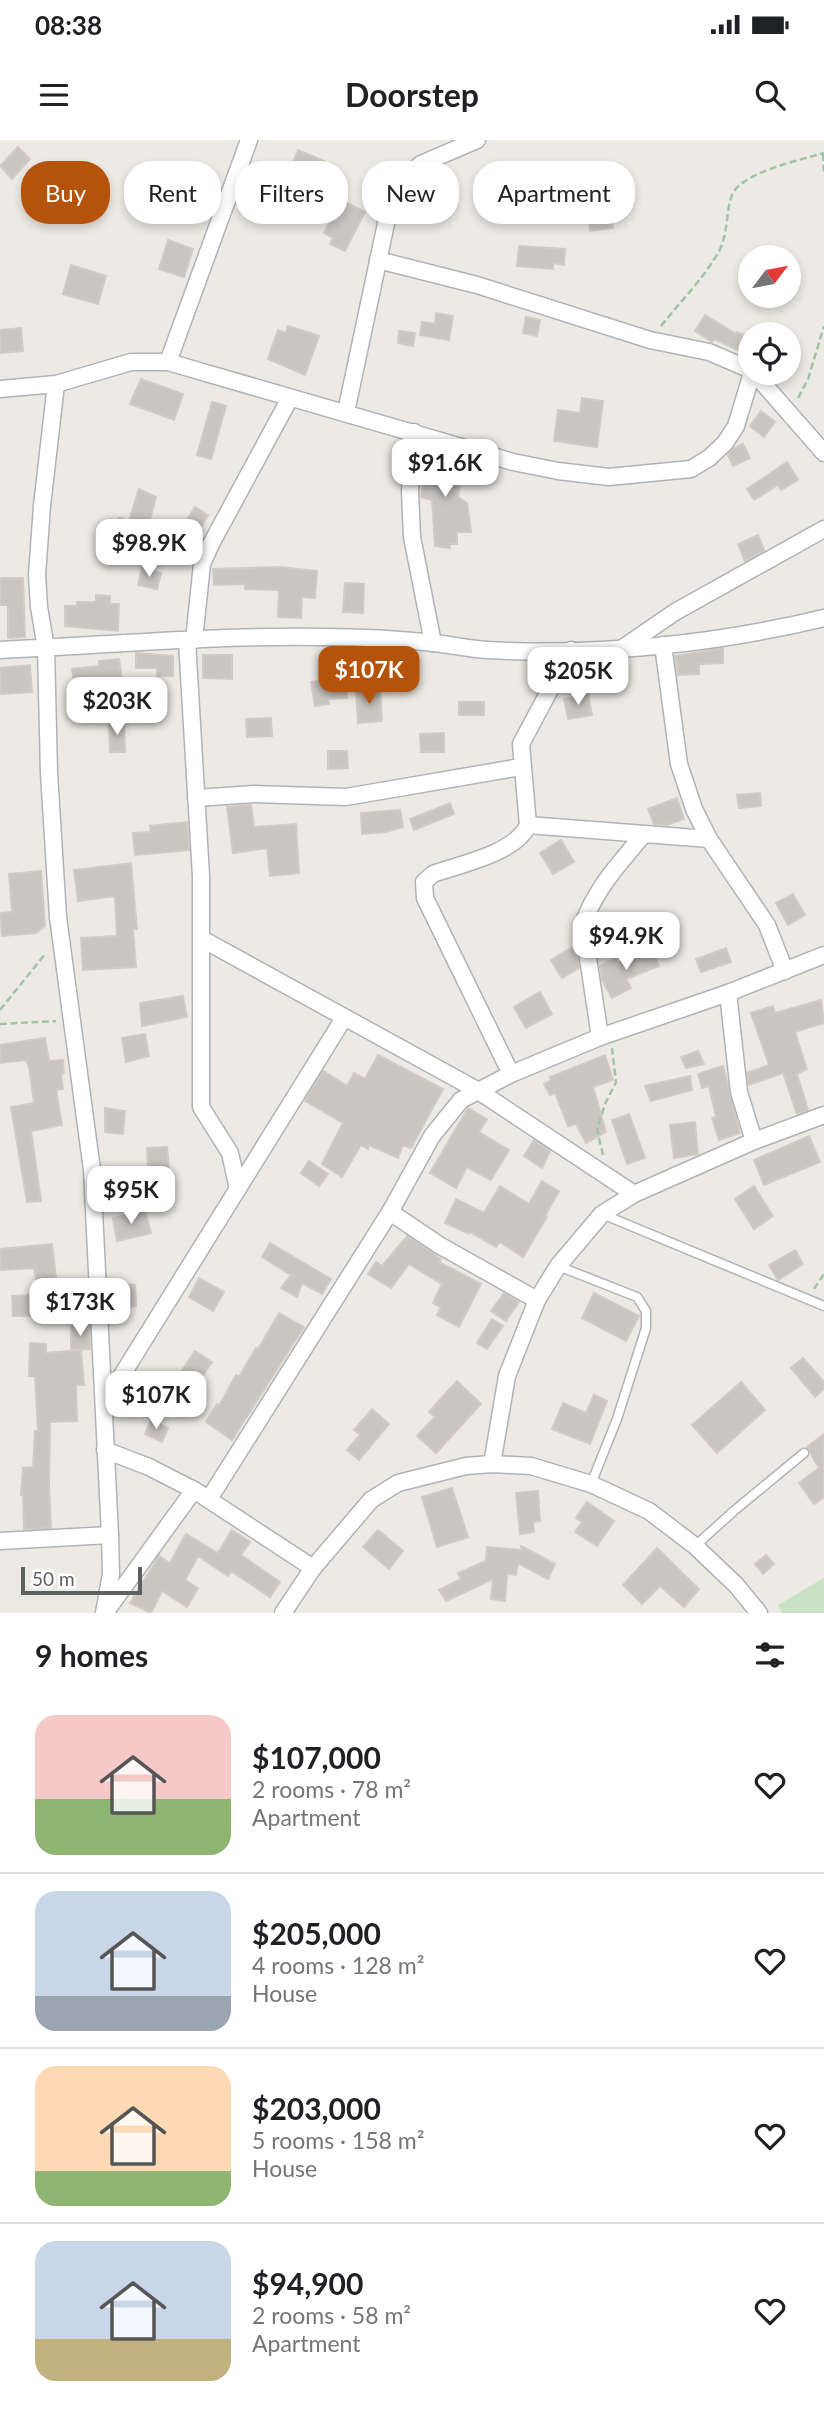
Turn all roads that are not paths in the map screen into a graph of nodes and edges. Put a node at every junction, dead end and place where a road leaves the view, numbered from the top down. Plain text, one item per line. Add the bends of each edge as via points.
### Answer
1 (249, 140) edge
2 (477, 140) edge
3 (378, 260) junction
4 (168, 362) junction
5 (738, 365) edge
6 (56, 384) junction
7 (748, 385) edge
8 (764, 385) edge
9 (0, 389) edge
10 (290, 398) junction
11 (346, 412) junction
12 (414, 432) junction
13 (824, 453) edge
14 (824, 529) edge
15 (824, 618) edge
16 (191, 641) junction
17 (433, 643) junction
18 (663, 645) junction
19 (46, 648) junction
20 (622, 648) junction
21 (0, 650) edge
22 (571, 650) junction
23 (521, 767) junction
24 (197, 798) junction
25 (528, 825) junction
26 (643, 835) junction
27 (709, 839) junction
28 (202, 939) junction
29 (824, 955) edge
30 (785, 971) junction
31 (728, 993) junction
32 (344, 1018) junction
33 (604, 1036) junction
34 (511, 1074) junction
35 (477, 1090) junction
36 (824, 1115) edge
37 (754, 1141) junction
38 (238, 1189) junction
39 (634, 1194) junction
40 (390, 1212) junction
41 (602, 1214) junction
42 (558, 1266) junction
43 (537, 1300) junction
44 (824, 1306) edge
45 (104, 1404) junction
46 (105, 1450) junction
47 (804, 1453) dead end
48 (492, 1464) junction
49 (591, 1484) junction
50 (194, 1490) junction
51 (209, 1499) junction
52 (110, 1535) junction
53 (0, 1541) edge
54 (695, 1546) junction
55 (313, 1568) junction
56 (104, 1613) edge
57 (283, 1613) edge
58 (759, 1613) edge

1 - 4 street
2 - 3 street via 421,164 401,181 391,200
3 - 5 street via 477,285 650,340 709,352
3 - 11 street
4 - 6 street via 131,362
4 - 10 street
6 - 9 street
6 - 19 street via 37,575
7 - 12 street via 736,426 725,443 691,469 609,477 558,471
8 - 13 street
10 - 11 street
10 - 16 street via 202,564
11 - 12 street
12 - 17 street via 412,537
14 - 20 street via 675,612
15 - 18 street
16 - 17 street via 324,637
16 - 19 street
16 - 24 street
17 - 22 street via 485,650
18 - 20 street
18 - 27 street via 678,764
19 - 21 street
19 - 45 street via 58,917 92,1170
20 - 22 street
22 - 23 street via 521,744
23 - 24 street via 346,797 254,794
23 - 25 street
24 - 28 street
25 - 26 street
25 - 34 street via 505,849 433,874 424,882 425,898
26 - 27 street
26 - 33 street via 607,879 583,925
27 - 30 street via 767,925
28 - 32 street
28 - 38 street via 201,1107 230,1153
29 - 30 street
30 - 31 street
31 - 33 street
31 - 37 street via 739,1092
32 - 35 street
32 - 38 street
33 - 34 street
34 - 35 street
35 - 39 street
35 - 40 street via 461,1100 432,1136
36 - 37 street
37 - 39 street
38 - 45 street
39 - 41 street
40 - 43 street
40 - 51 street
41 - 42 street
41 - 44 lane
42 - 43 street
42 - 49 lane via 637,1297 646,1311 646,1328
43 - 48 street via 508,1376
45 - 46 street
46 - 50 street
46 - 52 street
47 - 54 lane
48 - 49 street via 531,1466
48 - 55 street via 398,1483 371,1500
49 - 54 street via 649,1511
50 - 51 street
50 - 56 street
51 - 55 street
52 - 53 street
52 - 56 street via 111,1574
54 - 58 street
55 - 57 street

